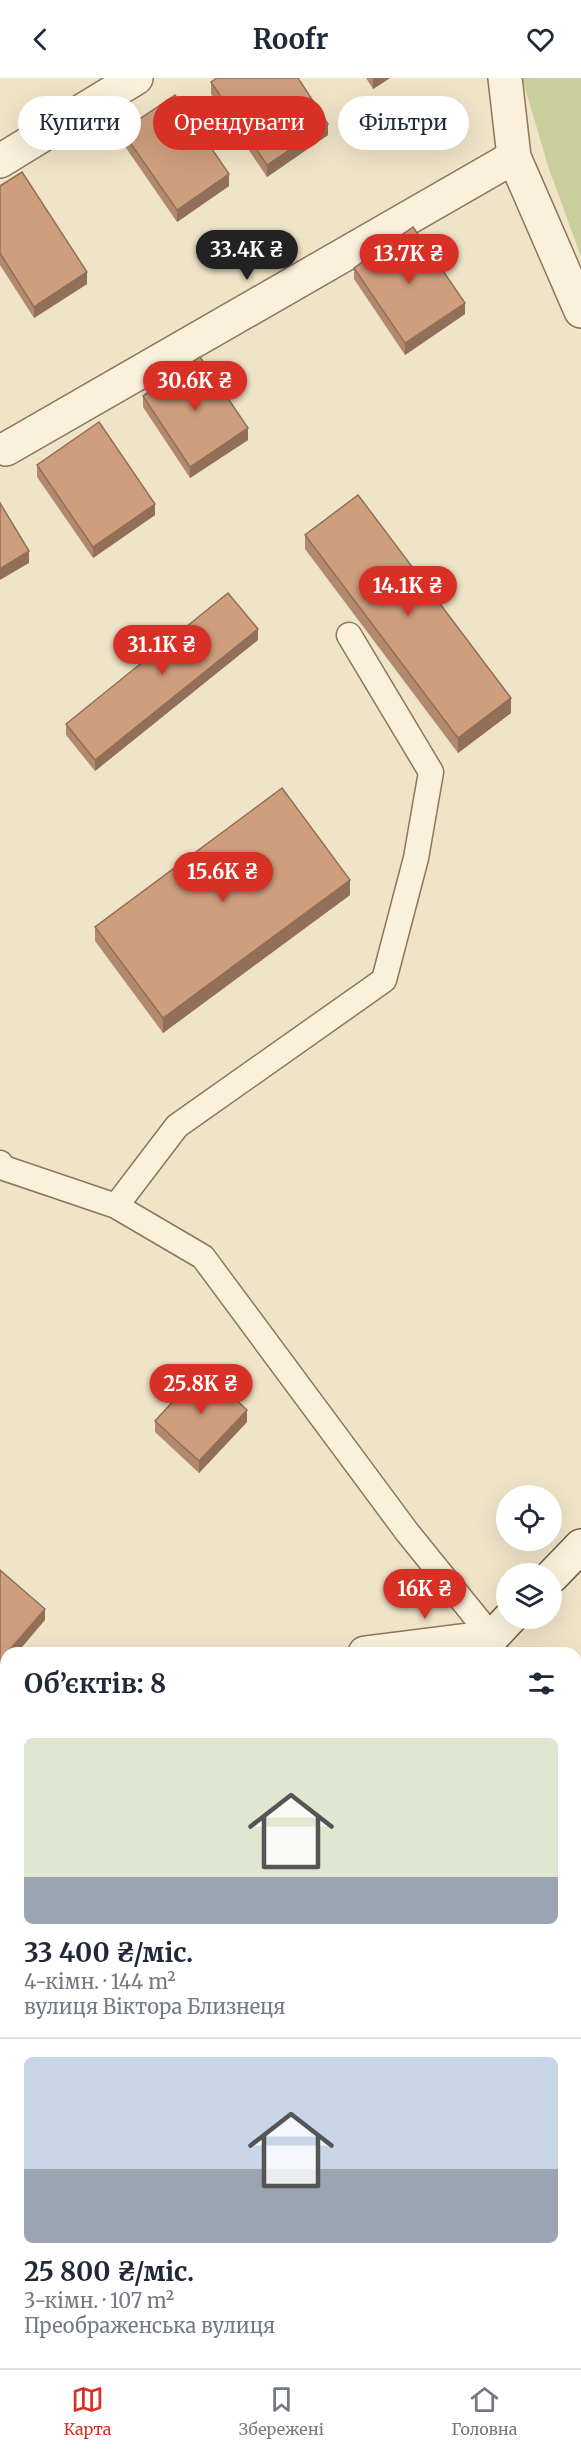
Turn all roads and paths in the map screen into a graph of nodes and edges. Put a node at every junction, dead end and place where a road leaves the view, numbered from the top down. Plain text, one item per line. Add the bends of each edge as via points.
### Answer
1 (136, 78) edge
2 (505, 78) edge
3 (514, 157) junction
4 (0, 161) edge
5 (581, 311) edge
6 (6, 449) dead end
7 (349, 635) dead end
8 (0, 1163) edge
9 (116, 1206) junction
10 (581, 1546) edge
11 (562, 1566) edge
12 (493, 1636) edge
13 (410, 1647) edge

1 - 4 street
2 - 3 street
3 - 5 street
3 - 6 street
7 - 9 lane via 431,772 416,858 384,980 177,1126
8 - 9 lane via 4,1168
9 - 12 lane via 203,1257 400,1522
10 - 11 street
12 - 13 street

